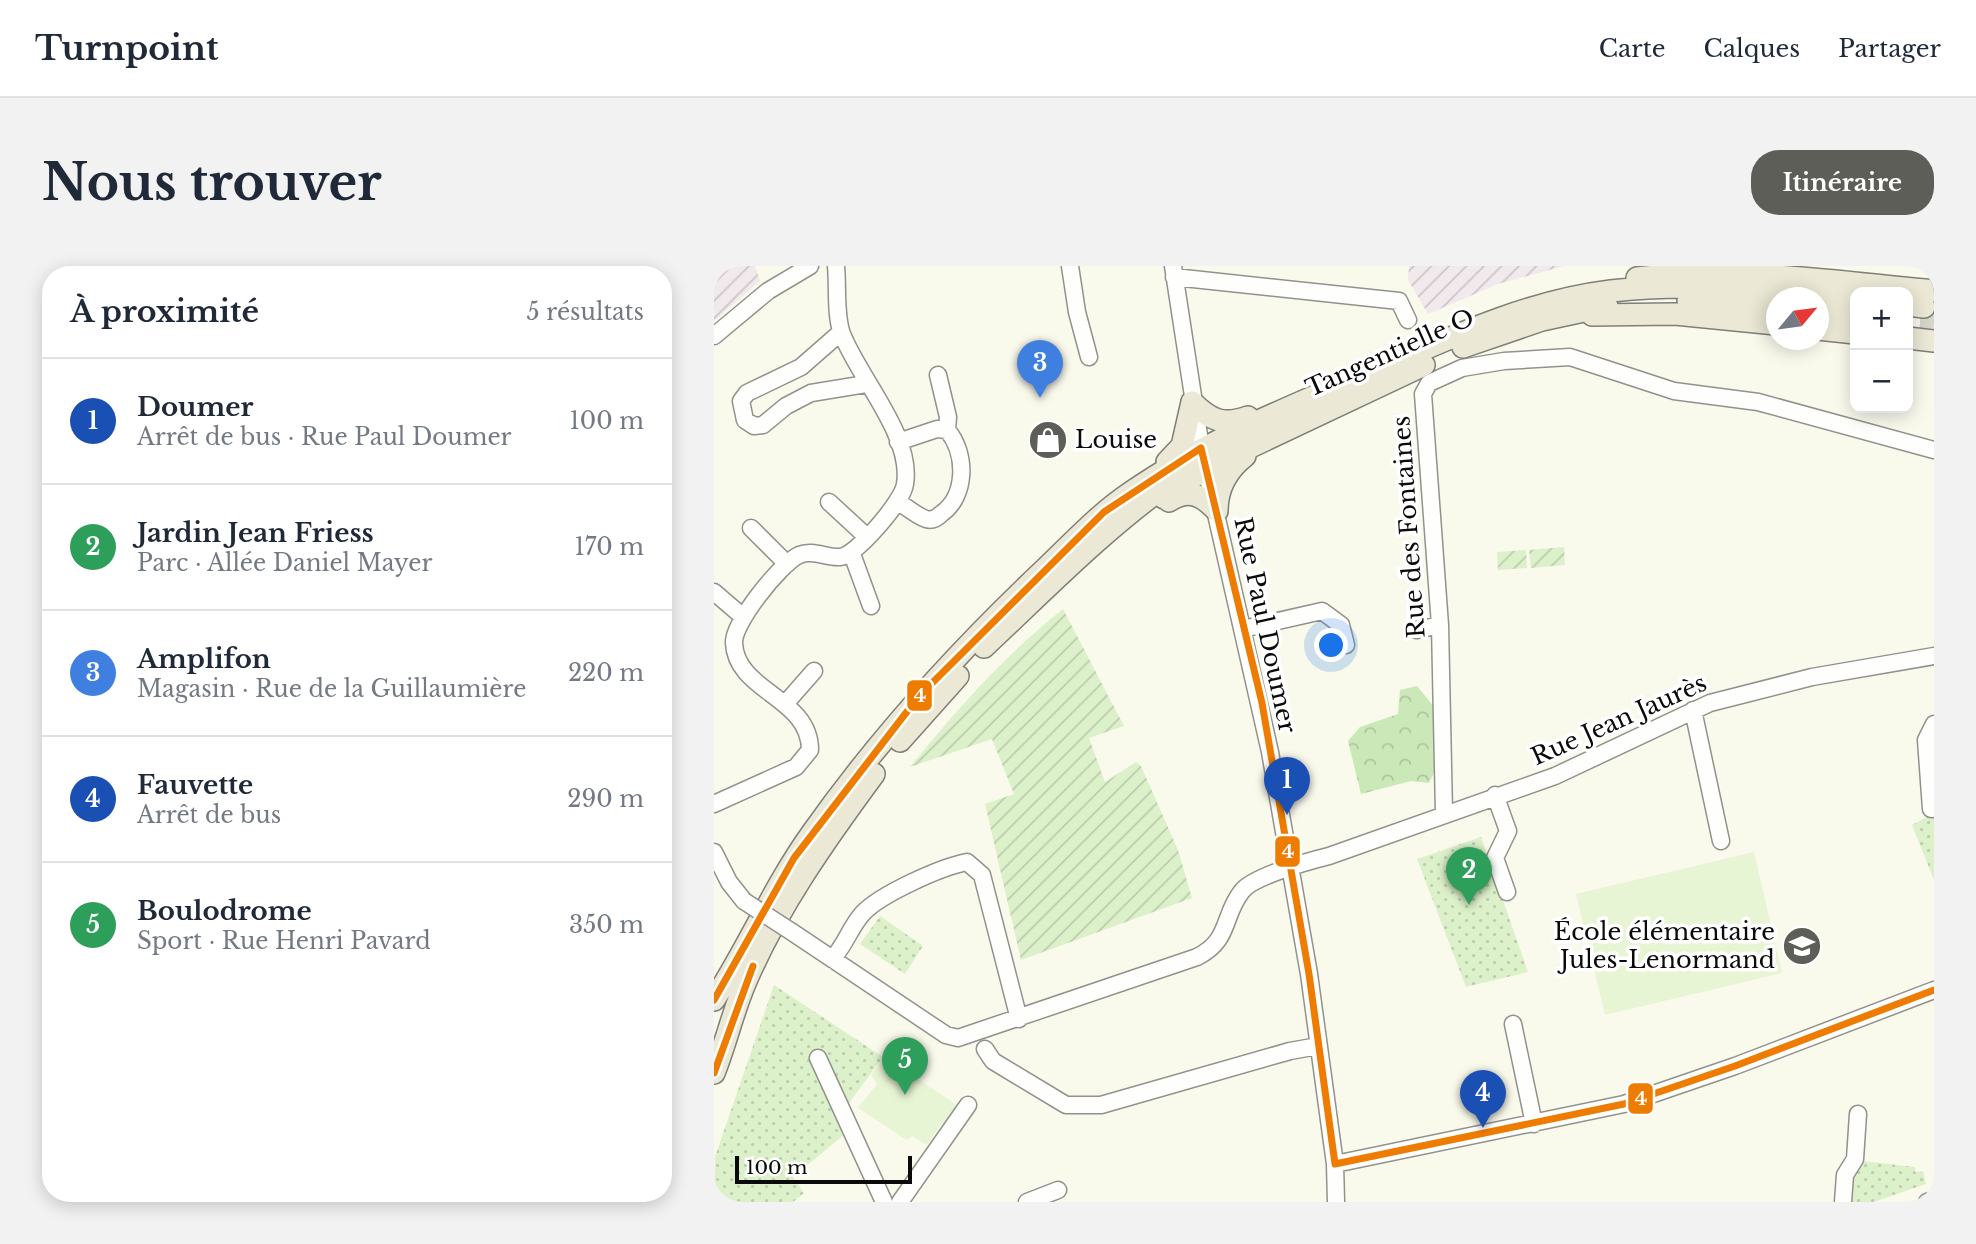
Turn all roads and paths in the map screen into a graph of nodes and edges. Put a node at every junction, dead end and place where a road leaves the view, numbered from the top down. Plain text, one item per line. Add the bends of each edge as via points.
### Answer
1 (810, 266) edge
2 (835, 266) edge
3 (1070, 266) edge
4 (1798, 266) edge
5 (1174, 272) edge
6 (1817, 279) junction
7 (1850, 299) edge
8 (1548, 302) junction
9 (1766, 306) edge
10 (1829, 312) edge
11 (1569, 314) junction
12 (1850, 314) edge
13 (1917, 314) edge
14 (1408, 320) dead end
15 (1766, 323) edge
16 (1829, 330) edge
17 (841, 332) junction
18 (1850, 332) edge
19 (714, 336) edge
20 (1934, 341) edge
21 (1090, 357) dead end
22 (938, 375) dead end
23 (1346, 383) junction
24 (866, 384) junction
25 (1192, 402) junction
26 (947, 430) junction
27 (1268, 439) junction
28 (898, 442) junction
29 (1934, 450) edge
30 (1204, 458) junction
31 (1128, 494) junction
32 (829, 502) dead end
33 (898, 502) junction
34 (1217, 511) junction
35 (751, 528) dead end
36 (867, 537) junction
37 (1088, 552) junction
38 (852, 554) junction
39 (787, 564) junction
40 (714, 592) edge
41 (871, 606) dead end
42 (743, 617) junction
43 (1440, 625) junction
44 (1243, 629) junction
45 (1417, 630) dead end
46 (1346, 645) dead end
47 (1934, 656) edge
48 (814, 671) dead end
49 (785, 704) junction
50 (1693, 710) junction
51 (1934, 724) edge
52 (1495, 794) junction
53 (714, 804) edge
54 (1934, 809) edge
55 (1444, 813) junction
56 (1721, 841) dead end
57 (714, 852) edge
58 (1290, 868) junction
59 (1507, 892) dead end
60 (832, 960) junction
61 (733, 989) junction
62 (1934, 990) edge
63 (714, 1000) edge
64 (714, 1009) edge
65 (1019, 1019) junction
66 (1513, 1024) dead end
67 (1318, 1046) junction
68 (985, 1049) dead end
69 (714, 1050) edge
70 (818, 1058) dead end
71 (714, 1073) edge
72 (968, 1105) dead end
73 (1858, 1114) dead end
74 (1534, 1124) junction
75 (1335, 1164) junction
76 (1058, 1190) dead end
77 (1934, 1200) edge
78 (884, 1202) edge
79 (900, 1202) edge
80 (1027, 1202) edge
81 (1336, 1202) edge
82 (1843, 1202) edge
83 (1927, 1202) edge

1 - 19 street via 768,290
2 - 17 street
3 - 21 street
4 - 6 street
5 - 14 street via 1399,301
5 - 25 street, Rue Paul Doumer
6 - 8 main road via 1683,271 1629,279
6 - 13 main road
7 - 8 main road, Tangentielle O via 1731,287 1614,291
8 - 23 main road, Tangentielle O via 1458,334
9 - 11 main road, Tangentielle O via 1658,303
10 - 12 main road
11 - 15 main road via 1675,314
11 - 27 main road, Tangentielle O via 1462,348
13 - 20 main road
16 - 18 main road
17 - 24 street
17 - 24 street via 801,367 747,393 741,401 745,420 763,425 811,393
22 - 26 street
23 - 25 main road via 1228,423 1206,415
23 - 30 main road, Tangentielle O via 1298,402
24 - 28 street
25 - 30 street, Rue Paul Doumer
25 - 31 main road via 1177,455
26 - 28 street
26 - 33 street via 954,438 961,473 959,495 933,520
27 - 30 main road, Tangentielle O
27 - 34 main road via 1232,466 1217,498
28 - 33 street via 905,485
29 - 43 street, Rue des Fontaines via 1758,402 1674,391 1570,358 1504,360 1462,368 1429,383 1423,394
30 - 31 main road
30 - 34 street, Rue Paul Doumer
30 - 37 main road, Tangentielle O
31 - 61 main road via 1002,610 919,696 801,849
32 - 36 street
33 - 36 street
34 - 37 main road via 1198,495 1182,493
34 - 44 street, Rue Paul Doumer
35 - 39 street
36 - 38 street
37 - 61 main road via 978,653 888,755 827,840
38 - 39 street via 839,557 813,552 798,555
38 - 41 street
39 - 42 street
40 - 42 street
42 - 49 street via 734,641 738,661
43 - 45 street
43 - 55 street, Rue des Fontaines
44 - 46 street via 1322,611 1341,625
44 - 58 street, Rue Paul Doumer via 1262,703
47 - 50 street, Rue Jean Jaurès via 1812,677
48 - 49 street
49 - 53 street via 810,732 810,750 796,767
50 - 52 street, Rue Jean Jaurès via 1570,770
50 - 56 street
51 - 54 street via 1926,740
52 - 55 street, Rue Jean Jaurès
52 - 59 street via 1508,831 1495,858
55 - 58 street, Rue Jean Jaurès
57 - 60 street, bridge via 744,901
58 - 65 street, Rue Jean Jaurès via 1253,882 1241,892 1224,934 1211,950
58 - 67 street, Rue Paul Doumer
60 - 65 street, Rue Jean Jaurès via 946,1035 958,1038
60 - 65 street via 862,914 876,903 967,862 982,875
61 - 63 main road
61 - 64 main road
61 - 69 main road
61 - 71 main road
62 - 74 street via 1624,1104
66 - 74 street
67 - 68 street via 1101,1105 1066,1105 993,1061
67 - 75 street, Rue Paul Doumer
70 - 78 street
72 - 79 street
73 - 82 street via 1855,1159 1845,1175
74 - 75 street
75 - 81 street, Rue Paul Doumer
76 - 80 street
77 - 83 street

